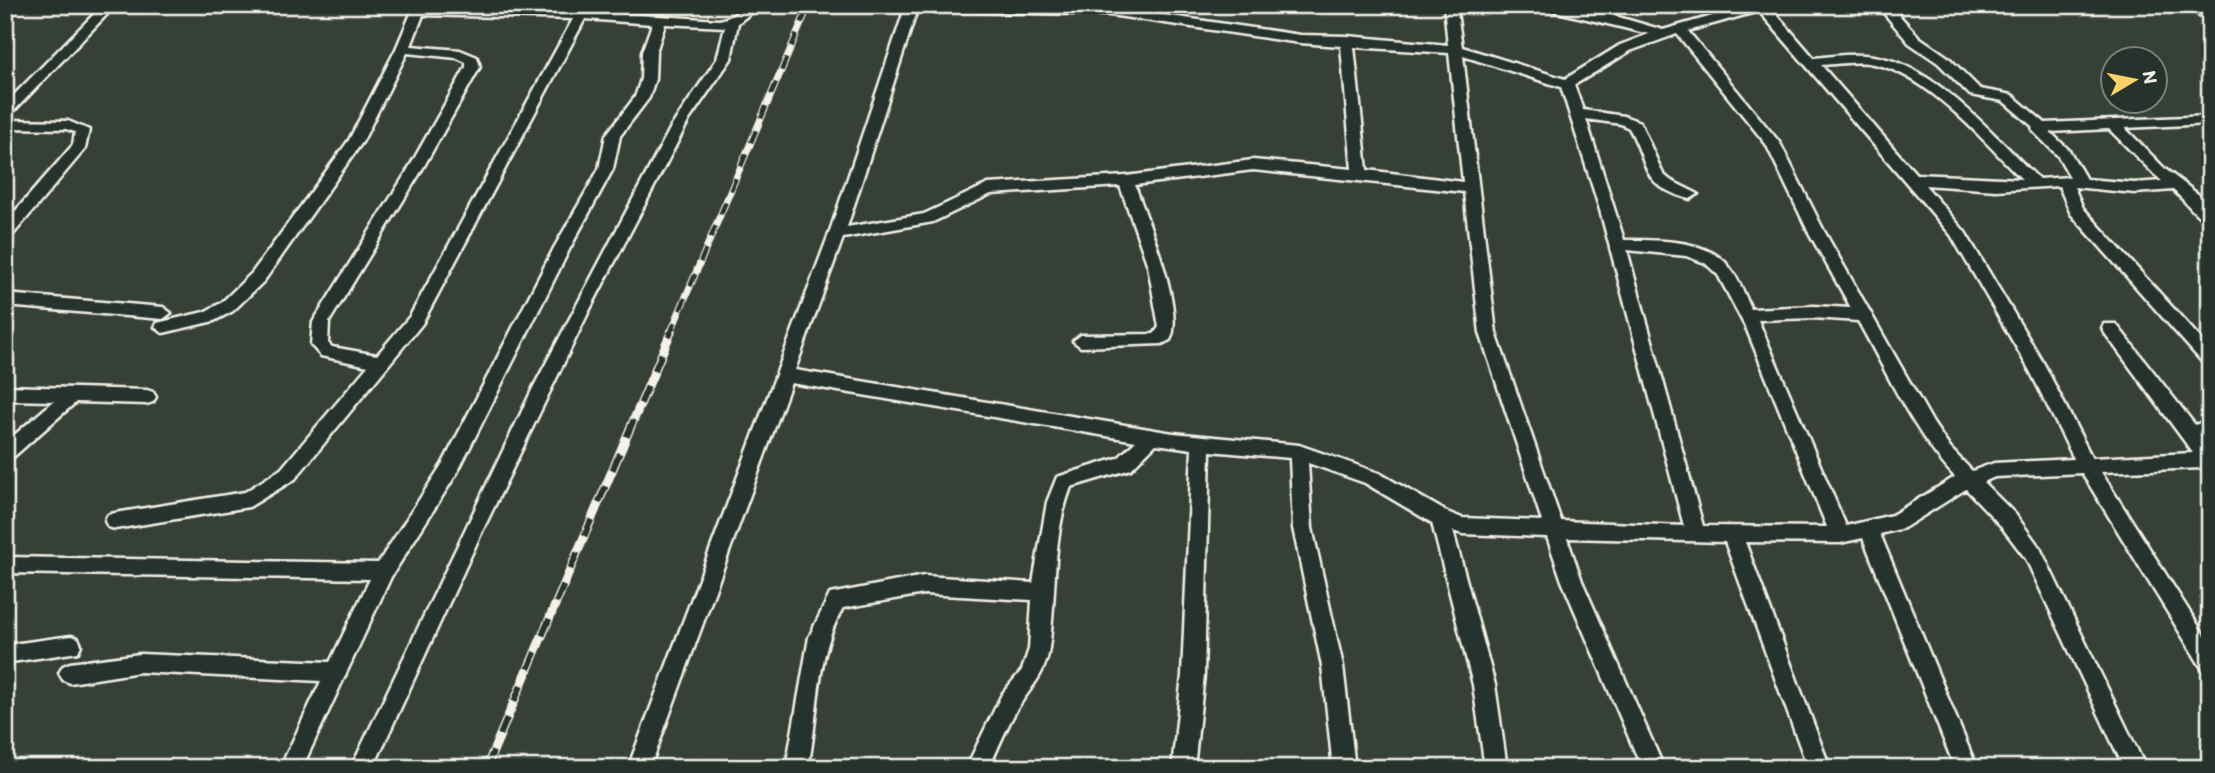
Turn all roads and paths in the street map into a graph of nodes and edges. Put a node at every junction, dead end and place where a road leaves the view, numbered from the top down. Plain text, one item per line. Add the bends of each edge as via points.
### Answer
1 (110, 5) edge
2 (755, 5) edge
3 (912, 5) edge
4 (1450, 5) edge
5 (1535, 5) edge
6 (1768, 5) edge
7 (1883, 5) edge
8 (2193, 5) edge
9 (1762, 6) edge
10 (417, 8) edge
11 (1110, 8) edge
12 (581, 15) junction
13 (660, 20) junction
14 (2210, 21) edge
15 (732, 22) junction
16 (1672, 32) junction
17 (1347, 40) junction
18 (403, 49) junction
19 (1457, 50) junction
20 (1810, 62) junction
21 (1567, 84) junction
22 (5, 112) edge
23 (1579, 114) junction
24 (2210, 120) edge
25 (5, 124) edge
26 (2113, 124) junction
27 (2040, 127) junction
28 (1360, 174) junction
29 (1913, 179) junction
30 (1126, 181) junction
31 (2064, 181) junction
32 (2081, 183) junction
33 (2036, 184) junction
34 (2178, 185) junction
35 (1472, 188) junction
36 (1690, 194) dead end
37 (2210, 219) edge
38 (5, 233) edge
39 (837, 234) junction
40 (1617, 245) junction
41 (5, 300) edge
42 (1746, 315) junction
43 (1863, 315) junction
44 (2110, 328) dead end
45 (1081, 341) dead end
46 (2210, 360) edge
47 (383, 363) junction
48 (783, 375) junction
49 (5, 393) edge
50 (70, 397) junction
51 (146, 397) dead end
52 (2210, 426) edge
53 (2192, 435) junction
54 (1153, 436) junction
55 (1201, 442) junction
56 (1299, 452) junction
57 (5, 454) edge
58 (2208, 463) edge
59 (2086, 464) junction
60 (1968, 478) junction
61 (1440, 518) junction
62 (115, 521) dead end
63 (1869, 530) junction
64 (1556, 531) junction
65 (1696, 534) junction
66 (1732, 534) junction
67 (1840, 535) junction
68 (5, 565) edge
69 (383, 572) junction
70 (1042, 592) junction
71 (71, 645) dead end
72 (5, 654) edge
73 (2210, 663) edge
74 (336, 672) junction
75 (70, 673) dead end
76 (291, 768) edge
77 (362, 768) edge
78 (639, 768) edge
79 (797, 768) edge
80 (977, 768) edge
81 (1183, 768) edge
82 (1344, 768) edge
83 (1496, 768) edge
84 (1653, 768) edge
85 (1819, 768) edge
86 (1966, 768) edge
87 (2136, 768) edge

1 - 22 street
2 - 15 street
3 - 11 street
3 - 39 street
4 - 19 street
5 - 16 street
6 - 9 street
7 - 27 street via 1914,40 1943,60 1975,92 2007,98
8 - 14 street
9 - 16 street
9 - 20 street
10 - 12 street
10 - 18 street
11 - 17 street via 1300,39
12 - 13 street
12 - 47 street via 416,320
13 - 15 street
13 - 69 street via 649,52 642,98 613,135 603,176 450,468
15 - 77 street via 723,65 690,107 583,307
16 - 21 street via 1625,48
16 - 43 street via 1773,143
17 - 19 street
17 - 28 street
18 - 41 street via 356,141 258,277 227,307 208,317 163,320
18 - 47 street via 460,54 472,60 473,67 321,322 320,345 327,352
19 - 21 street
19 - 35 street
20 - 29 street
20 - 33 street via 1875,60 1921,79
21 - 23 street
23 - 36 street via 1635,125 1654,174 1673,190
23 - 40 street
24 - 26 street
25 - 38 street via 68,125 84,135 80,146
26 - 27 street
26 - 34 street
27 - 32 street
28 - 30 street via 1253,165
28 - 35 street
29 - 33 street
29 - 59 street via 1957,232 2038,369
30 - 39 street via 988,189 928,218
30 - 45 street via 1156,266 1167,327 1164,336 1156,340
31 - 32 street
31 - 33 street
31 - 46 street via 2076,210
32 - 34 street via 2135,188
34 - 37 street
35 - 64 street via 1488,333
39 - 48 street
40 - 42 street via 1655,245 1713,260
40 - 65 street
42 - 43 street
42 - 67 street
43 - 60 street via 1927,428
44 - 53 street
47 - 62 street via 288,474 249,499
48 - 54 street
48 - 78 street
49 - 50 street
50 - 51 street
50 - 57 street
52 - 53 street
53 - 58 street
54 - 55 street
54 - 70 street via 1124,464 1064,482 1056,502
55 - 56 street
55 - 81 street via 1194,675
56 - 61 street via 1372,478
56 - 82 street via 1300,516 1330,649
58 - 59 street
59 - 60 street via 1994,470
59 - 73 street
60 - 63 street via 1897,523
60 - 87 street via 2033,554
61 - 64 street via 1462,526
61 - 83 street via 1483,685
63 - 67 street
63 - 86 street
64 - 65 street
64 - 84 street via 1572,581
65 - 66 street
66 - 67 street
66 - 85 street
68 - 69 street
69 - 74 street
70 - 79 street via 924,585 837,600 825,621
70 - 80 street via 1039,649 1031,676 1010,701
71 - 72 street
74 - 75 street via 140,663
74 - 76 street

